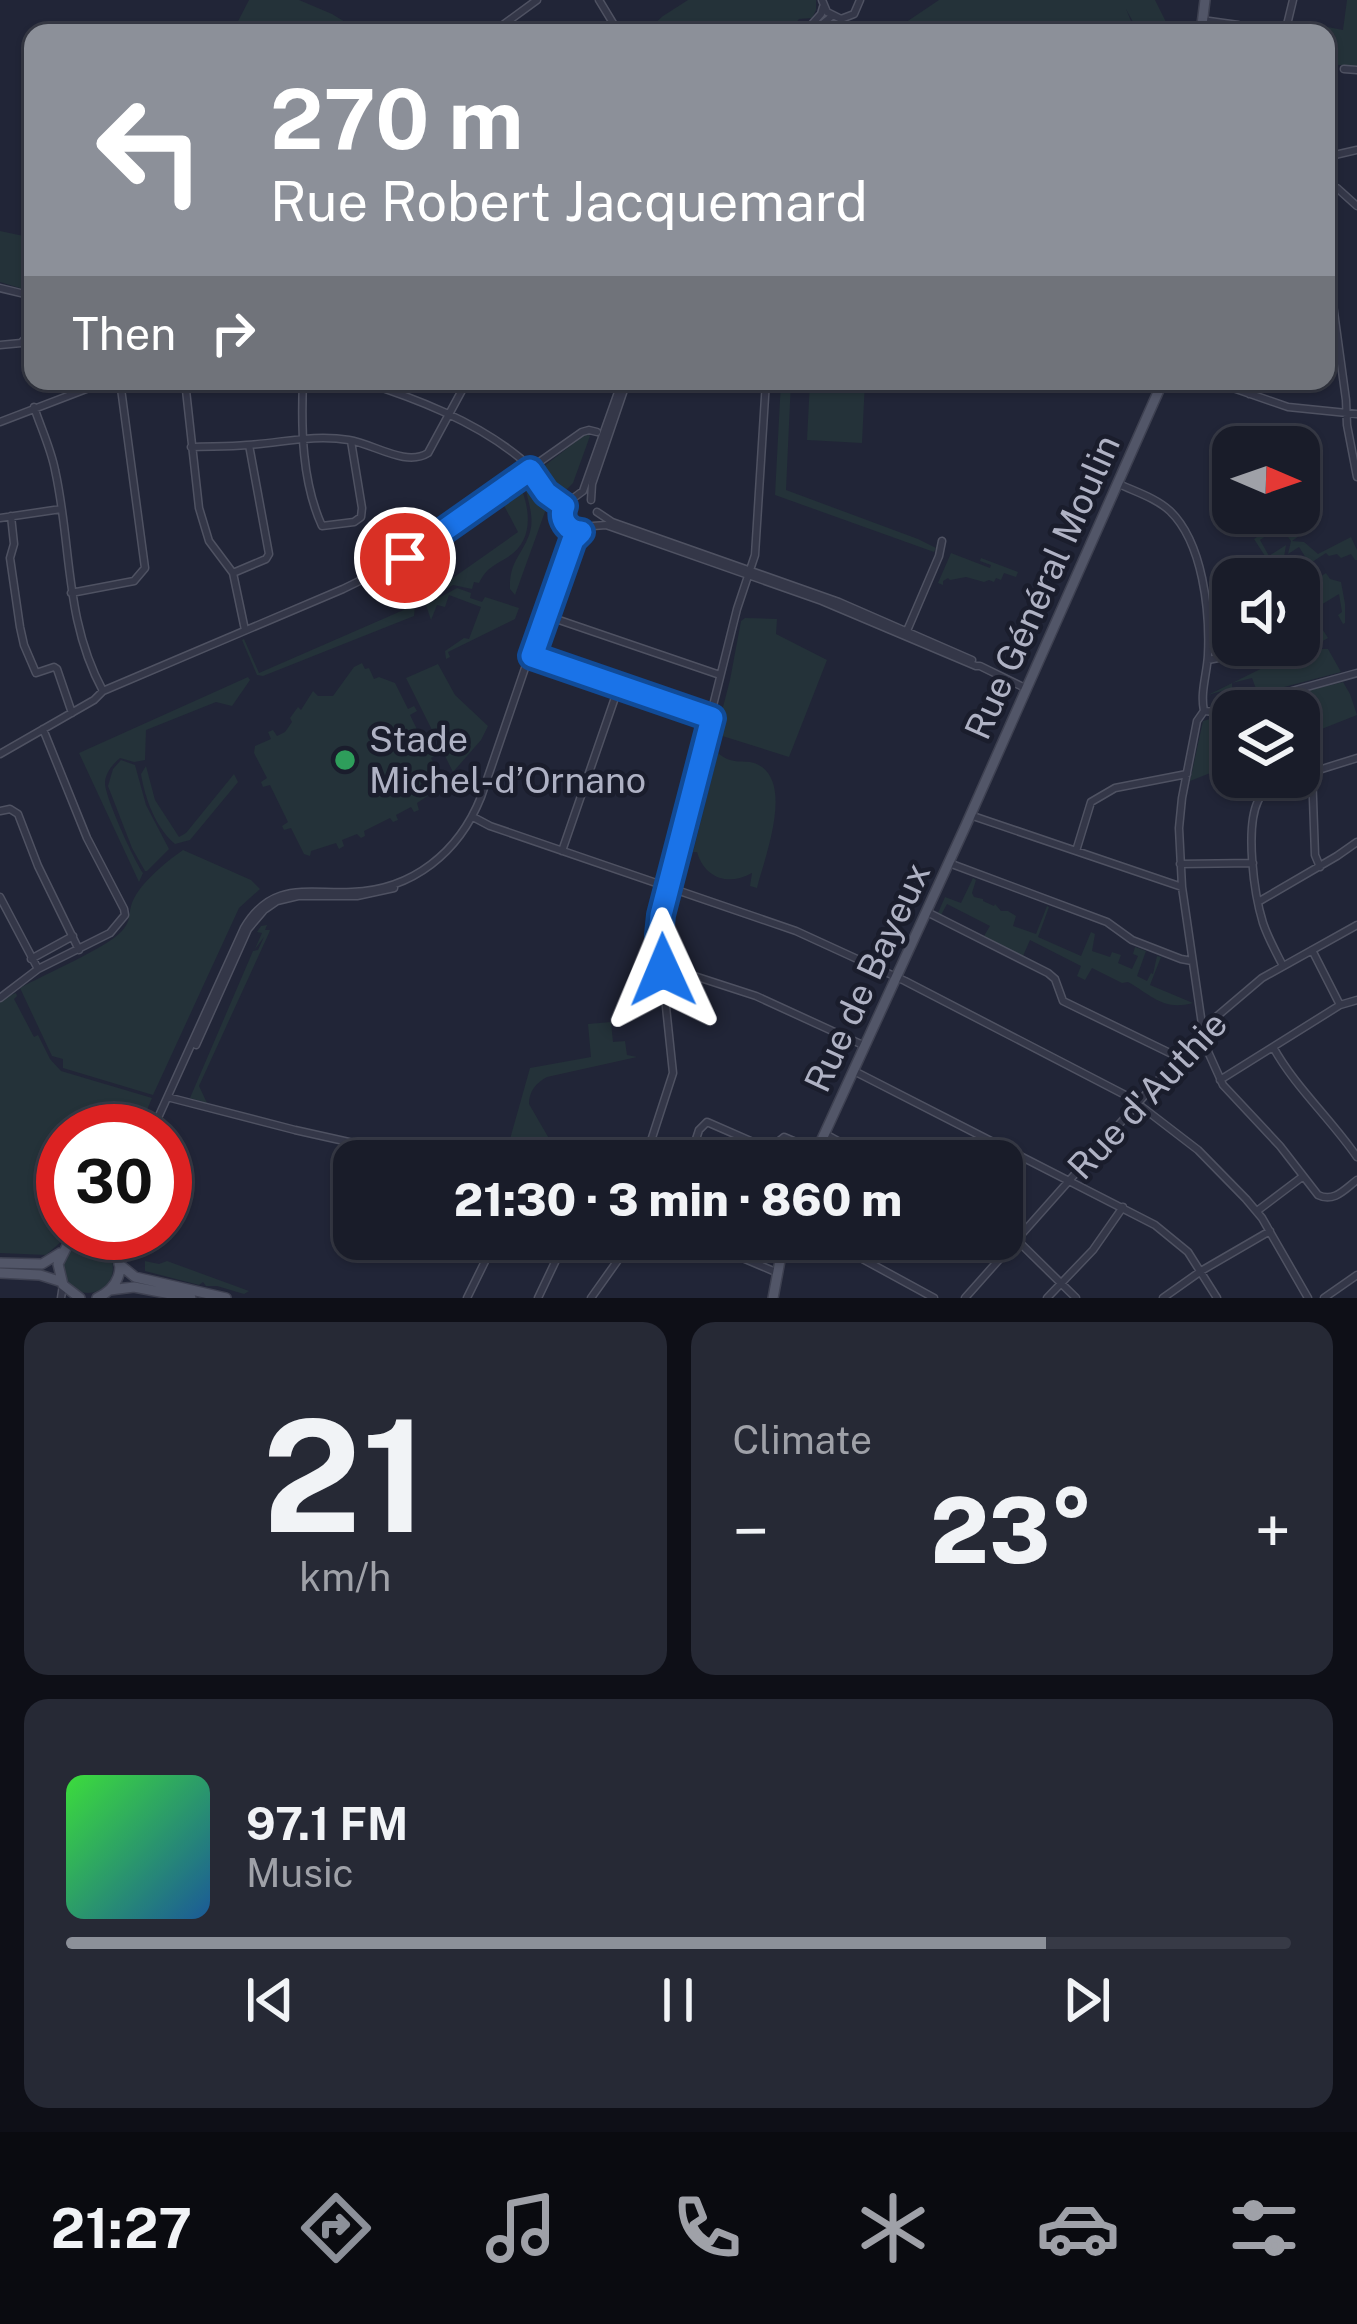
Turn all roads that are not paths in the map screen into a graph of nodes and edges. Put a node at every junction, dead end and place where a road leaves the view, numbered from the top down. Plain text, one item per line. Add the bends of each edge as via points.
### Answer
1 (537, 0) edge
2 (860, 0) edge
3 (1205, 0) edge
4 (823, 4) edge
5 (832, 16) junction
6 (1202, 20) junction
7 (504, 24) edge
8 (819, 24) edge
9 (1202, 24) edge
10 (1231, 24) edge
11 (1344, 69) dead end
12 (1357, 70) edge
13 (1335, 321) edge
14 (1340, 358) junction
15 (1335, 359) edge
16 (80, 390) edge
17 (121, 390) edge
18 (186, 390) edge
19 (303, 390) edge
20 (384, 390) edge
21 (462, 390) edge
22 (621, 390) edge
23 (621, 390) edge
24 (765, 390) edge
25 (1159, 390) edge
26 (1238, 390) edge
27 (1250, 390) edge
28 (1249, 394) junction
29 (34, 407) junction
30 (1346, 413) junction
31 (1357, 413) edge
32 (448, 415) junction
33 (0, 422) edge
34 (597, 432) dead end
35 (303, 437) junction
36 (351, 440) junction
37 (249, 445) junction
38 (190, 447) junction
39 (530, 470) junction
40 (1357, 477) edge
41 (1118, 484) junction
42 (578, 496) junction
43 (591, 500) junction
44 (564, 506) junction
45 (61, 509) junction
46 (597, 512) junction
47 (11, 516) junction
48 (0, 518) edge
49 (593, 526) junction
50 (568, 527) junction
51 (581, 532) junction
52 (942, 541) dead end
53 (751, 572) junction
54 (233, 573) junction
55 (71, 593) junction
56 (559, 620) dead end
57 (245, 630) junction
58 (906, 633) junction
59 (531, 655) junction
60 (1208, 659) junction
61 (1212, 659) edge
62 (1357, 673) edge
63 (716, 674) dead end
64 (619, 686) junction
65 (1026, 688) junction
66 (103, 691) junction
67 (1204, 711) junction
68 (72, 713) junction
69 (712, 718) junction
70 (43, 728) junction
71 (0, 754) edge
72 (1357, 758) edge
73 (1320, 769) edge
74 (1186, 774) junction
75 (1261, 798) edge
76 (1313, 798) edge
77 (0, 812) edge
78 (970, 815) junction
79 (474, 818) junction
80 (1357, 842) edge
81 (562, 850) junction
82 (1076, 852) junction
83 (949, 862) junction
84 (1253, 863) junction
85 (1180, 864) junction
86 (1320, 867) junction
87 (1182, 886) junction
88 (670, 887) junction
89 (0, 897) edge
90 (1258, 902) junction
91 (927, 912) junction
92 (1357, 925) edge
93 (73, 936) junction
94 (79, 950) junction
95 (1312, 950) junction
96 (32, 959) junction
97 (1192, 961) junction
98 (1283, 966) junction
99 (38, 969) junction
100 (663, 970) junction
101 (897, 977) junction
102 (0, 998) edge
103 (1357, 1000) edge
104 (1340, 1006) junction
105 (1203, 1028) junction
106 (866, 1046) junction
107 (1273, 1047) junction
108 (1178, 1057) junction
109 (854, 1071) junction
110 (1220, 1080) junction
111 (172, 1098) junction
112 (1137, 1102) junction
113 (166, 1104) edge
114 (169, 1104) edge
115 (825, 1134) junction
116 (340, 1140) edge
117 (651, 1140) edge
118 (695, 1140) edge
119 (748, 1140) edge
120 (822, 1140) edge
121 (836, 1140) edge
122 (1357, 1157) edge
123 (1302, 1178) junction
124 (1069, 1180) junction
125 (1357, 1180) edge
126 (1123, 1207) junction
127 (1257, 1211) junction
128 (1270, 1231) junction
129 (1023, 1232) edge
130 (1023, 1247) edge
131 (50, 1260) edge
132 (60, 1260) edge
133 (118, 1260) edge
134 (485, 1260) edge
135 (556, 1260) edge
136 (618, 1260) edge
137 (747, 1260) edge
138 (778, 1260) edge
139 (864, 1260) edge
140 (998, 1260) edge
141 (0, 1263) edge
142 (119, 1264) junction
143 (1201, 1271) junction
144 (775, 1272) junction
145 (0, 1273) edge
146 (1357, 1275) edge
147 (62, 1284) junction
148 (1061, 1284) junction
149 (110, 1291) junction
150 (61, 1298) edge
151 (79, 1298) edge
152 (97, 1298) edge
153 (191, 1298) edge
154 (226, 1298) edge
155 (466, 1298) edge
156 (538, 1298) edge
157 (591, 1298) edge
158 (770, 1298) edge
159 (934, 1298) edge
160 (965, 1298) edge
161 (1047, 1298) edge
162 (1076, 1298) edge
163 (1163, 1298) edge
164 (1217, 1298) edge
165 (1308, 1298) edge
166 (1324, 1298) edge

1 - 7 street
2 - 5 street via 850,16
3 - 6 main road
4 - 5 street
5 - 8 street
6 - 9 main road
6 - 10 street
11 - 12 street
13 - 14 street
14 - 15 street
14 - 30 street
16 - 29 street
17 - 55 street via 145,568 134,581
18 - 38 street
19 - 35 street
20 - 32 street
21 - 32 street
22 - 42 street
23 - 43 street
24 - 53 street
25 - 41 main road, Rue Général Moulin
26 - 28 street
27 - 28 street
28 - 30 street
29 - 33 street
29 - 45 street
30 - 31 street
30 - 40 street
32 - 36 street via 417,459
32 - 39 street
34 - 39 street via 586,430
35 - 36 street
35 - 36 street via 322,526 361,517
35 - 37 street
37 - 38 street
37 - 54 street via 269,554
38 - 54 street via 205,531
39 - 44 street
39 - 57 street via 396,563
41 - 60 street via 1166,507 1182,527 1204,582
41 - 65 main road, Rue Général Moulin
42 - 43 street
42 - 44 street
43 - 46 street
44 - 50 street
45 - 47 street
45 - 55 street
46 - 49 street
46 - 53 street
47 - 48 street
47 - 68 street via 23,645 36,673 57,669
49 - 51 street
49 - 53 street
50 - 51 street
50 - 59 street
51 - 59 street
52 - 58 street
53 - 58 street
53 - 69 street
54 - 57 street
55 - 66 street
56 - 63 street
57 - 66 street
58 - 65 street
59 - 64 street
59 - 79 street
60 - 61 street
60 - 67 street
62 - 67 street
64 - 69 street
64 - 81 street
65 - 78 main road, Rue Général Moulin
66 - 68 street
67 - 74 street
68 - 70 street
69 - 88 street
70 - 71 street
70 - 94 street via 124,909 115,930
72 - 73 street
74 - 82 street via 1096,798
74 - 85 street
75 - 84 street
76 - 86 street
77 - 93 street via 18,814
78 - 82 street
78 - 83 main road, Rue de Bayeux
79 - 81 street
79 - 111 street via 448,856 410,882 357,896 298,896 264,910 248,929
79 - 113 street via 415,875 362,892 285,894 254,912
80 - 86 street
81 - 88 street
82 - 87 street
83 - 91 main road, Rue de Bayeux
83 - 97 street
84 - 85 street
84 - 90 street
85 - 87 street
86 - 90 street
87 - 97 street
88 - 100 street via 659,935
88 - 101 street
89 - 96 street
90 - 98 street
91 - 101 main road, Rue de Bayeux
91 - 108 street via 1048,973 1063,1000
92 - 95 street, Rue d'Authie
93 - 94 street
93 - 96 street
94 - 99 street
95 - 98 street, Rue d'Authie
95 - 104 street
96 - 99 street
97 - 105 street
98 - 105 street, Rue d'Authie
99 - 102 street
100 - 106 street via 756,996
100 - 117 street via 673,1073
101 - 106 main road, Rue de Bayeux
101 - 112 street
103 - 104 street
104 - 107 street
105 - 108 street, Rue d'Authie
105 - 110 street
106 - 109 main road, Rue de Bayeux
107 - 110 street
107 - 122 street
108 - 112 street, Rue d'Authie
109 - 115 main road, Rue de Bayeux
109 - 124 street
110 - 123 street
111 - 114 street
111 - 116 street
112 - 124 street, Rue d'Authie
112 - 127 street
115 - 120 main road, Rue de Bayeux
115 - 121 street
118 - 119 street via 707,1123
123 - 125 street via 1328,1198
123 - 127 street
124 - 126 street
124 - 129 street, Rue d'Authie
126 - 143 street via 1166,1232
126 - 148 street
127 - 128 street
128 - 143 street
128 - 165 street
130 - 148 street
131 - 141 main road
132 - 147 main road
133 - 142 main road
134 - 155 street
135 - 156 street
136 - 157 street
137 - 144 street
138 - 144 main road
139 - 159 street
140 - 160 street, Rue d'Authie
142 - 149 main road
142 - 154 main road via 135,1277
143 - 163 street
143 - 164 street
144 - 158 main road
145 - 147 main road
146 - 166 street
147 - 150 street
147 - 151 main road
148 - 161 street
148 - 162 street
149 - 152 main road
149 - 153 main road via 134,1287

